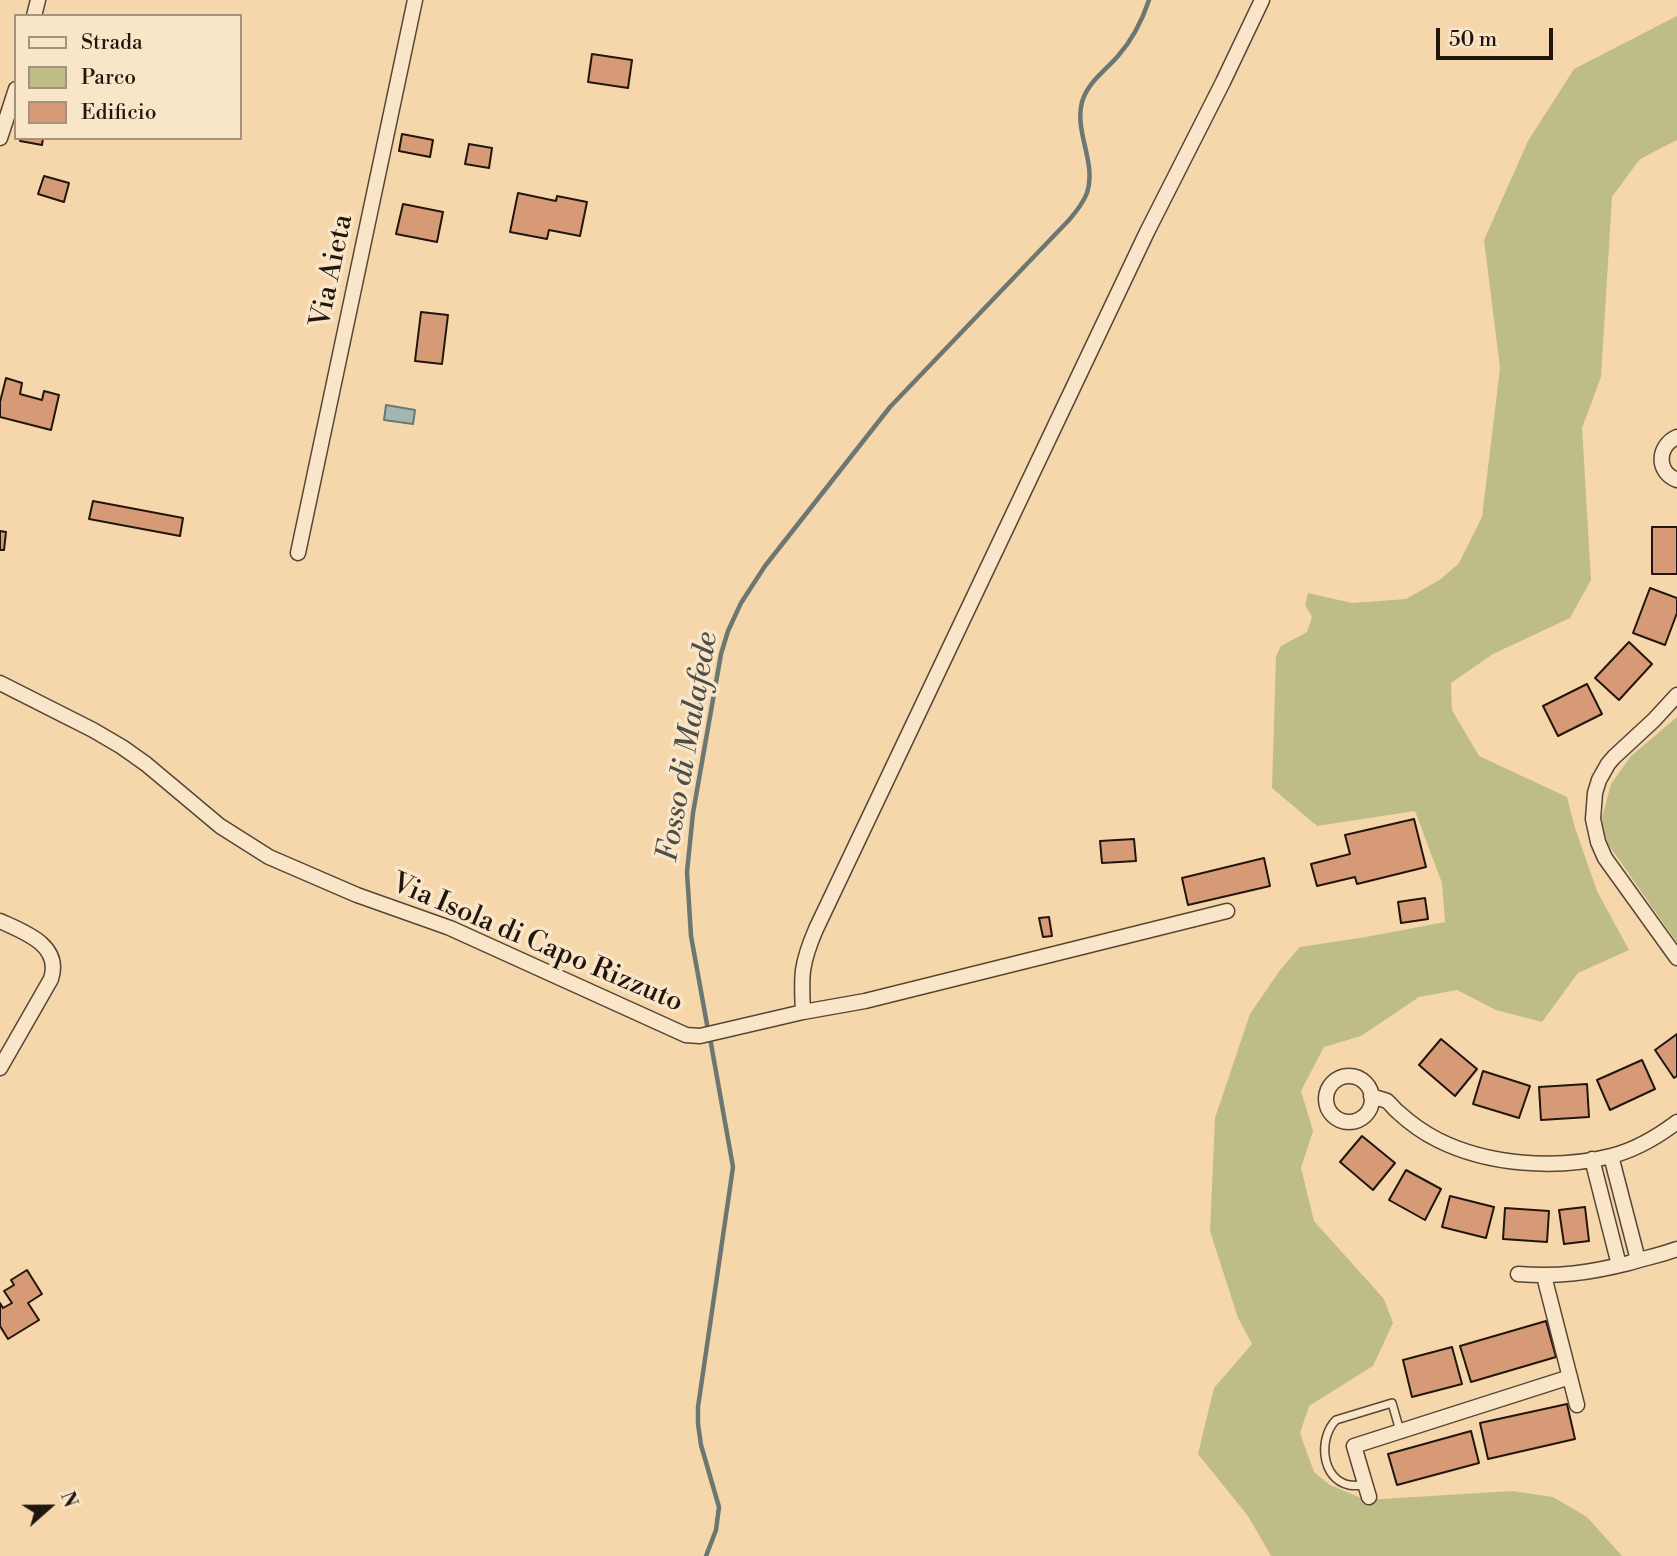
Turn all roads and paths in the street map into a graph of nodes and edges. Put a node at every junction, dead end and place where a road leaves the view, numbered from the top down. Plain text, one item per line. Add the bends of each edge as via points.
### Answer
1 (415, 0) edge
2 (1262, 0) edge
3 (14, 95) edge
4 (0, 138) edge
5 (1677, 437) edge
6 (1677, 481) edge
7 (298, 553) dead end
8 (0, 683) edge
9 (1677, 695) edge
10 (1227, 911) dead end
11 (0, 921) edge
12 (1677, 958) edge
13 (803, 1012) junction
14 (0, 1068) edge
15 (1371, 1096) dead end
16 (1677, 1122) edge
17 (1611, 1156) junction
18 (1592, 1160) junction
19 (1677, 1249) edge
20 (1638, 1260) junction
21 (1619, 1265) junction
22 (1518, 1274) dead end
23 (1544, 1276) junction
24 (1570, 1377) junction
25 (1577, 1405) dead end
26 (1400, 1431) junction
27 (1367, 1492) joint

1 - 7 street, Via Aieta
2 - 13 street via 816,929 803,967
3 - 4 street
5 - 6 street via 1667,443 1661,458 1666,473
8 - 13 street, Via Isola di Capo Rizzuto via 111,740 220,826 269,857 450,928 682,1034 700,1036
9 - 12 street via 1608,764 1595,793 1593,819 1605,858
10 - 13 street, Via Isola di Capo Rizzuto via 865,1001
11 - 14 street via 37,939 53,967 51,979
15 - 18 street via 1386,1101 1435,1139 1466,1151 1529,1163
16 - 17 street via 1633,1149
17 - 18 street
17 - 20 street
18 - 21 street
19 - 20 street
20 - 21 street
21 - 23 street
22 - 23 street
23 - 24 street
24 - 25 street
24 - 26 street
26 - 27 street via 1354,1446
26 - 27 lane via 1392,1403 1336,1420 1329,1427 1324,1447 1331,1472 1338,1480

